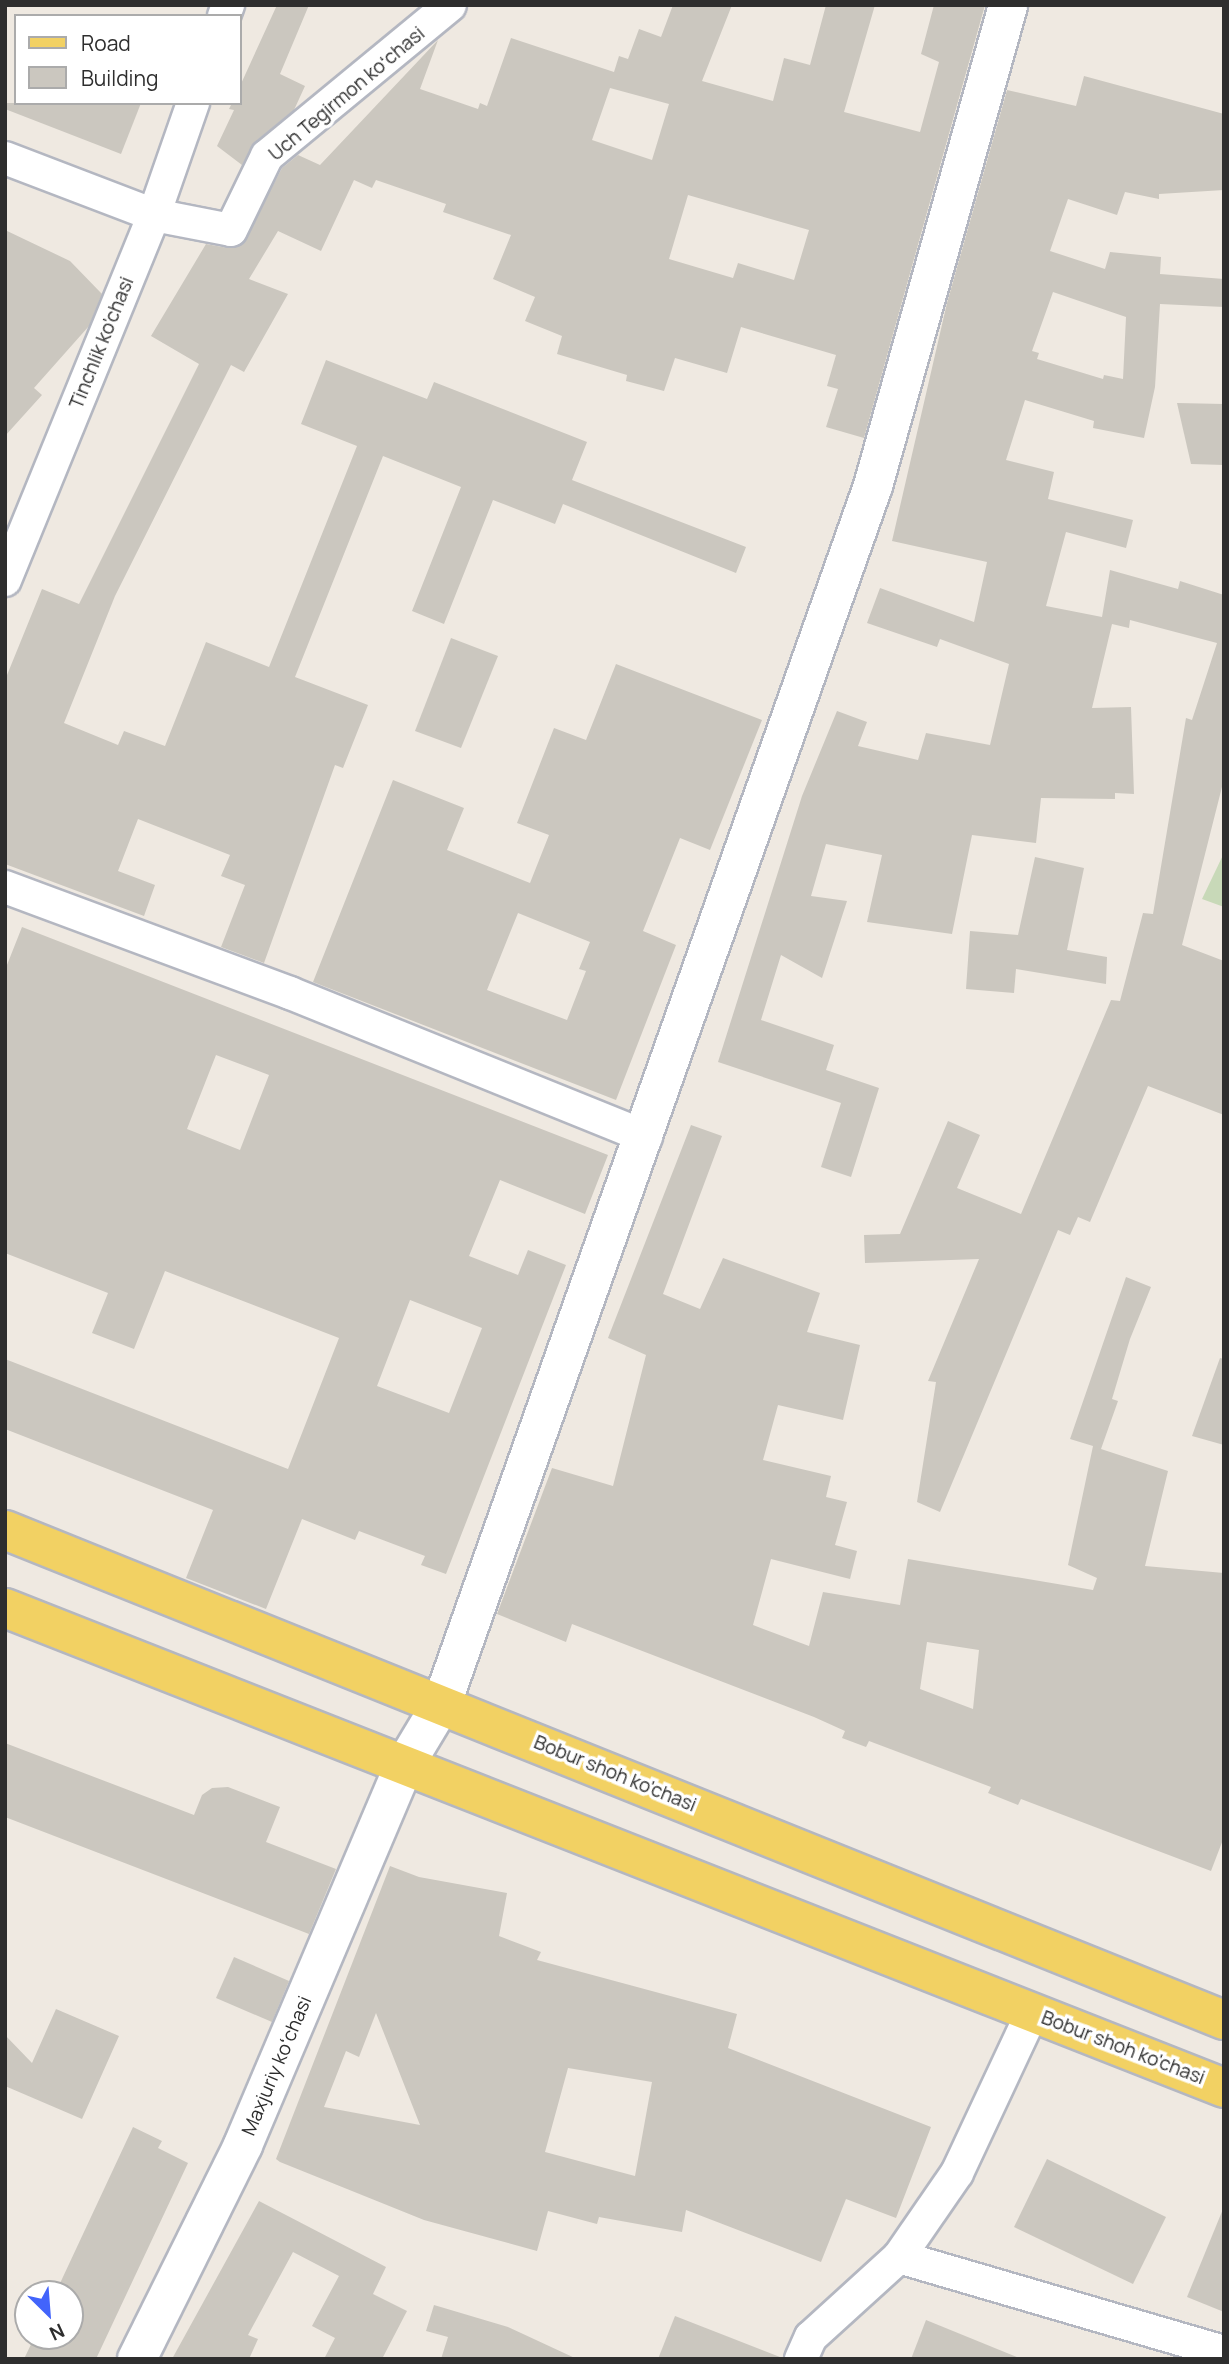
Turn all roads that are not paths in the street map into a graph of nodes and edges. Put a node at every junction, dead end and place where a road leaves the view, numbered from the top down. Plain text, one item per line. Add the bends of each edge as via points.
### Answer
1 (450, 5) edge
2 (1008, 5) edge
3 (192, 105) edge
4 (5, 158) edge
5 (153, 215) junction
6 (5, 580) edge
7 (5, 887) edge
8 (646, 1137) junction
9 (5, 1530) edge
10 (5, 1608) edge
11 (442, 1703) junction
12 (403, 1768) junction
13 (1031, 2012) junction
14 (1224, 2020) edge
15 (1224, 2088) edge
16 (899, 2257) junction
17 (1224, 2352) edge
18 (137, 2359) edge
19 (801, 2359) edge

1 - 5 street, Uch Tegirmon koʻchasi via 267,156 232,230
2 - 8 street, Maxjuriy koʻchasi via 873,486
3 - 5 street, Tinchlik ko'chasi
4 - 5 street
5 - 6 street, Tinchlik ko'chasi
7 - 8 street via 290,993
8 - 11 street, Maxjuriy koʻchasi
9 - 11 main road, Bobur shoh ko'chasi
10 - 12 main road, Bobur shoh ko'chasi
11 - 12 street, Maxjuriy koʻchasi
11 - 14 main road, Bobur shoh ko'chasi
12 - 13 main road, Bobur shoh ko'chasi
12 - 18 street, Maxjuriy koʻchasi via 243,2145
13 - 15 main road, Bobur shoh ko'chasi
13 - 16 street via 957,2173
16 - 17 street
16 - 19 street via 811,2337

